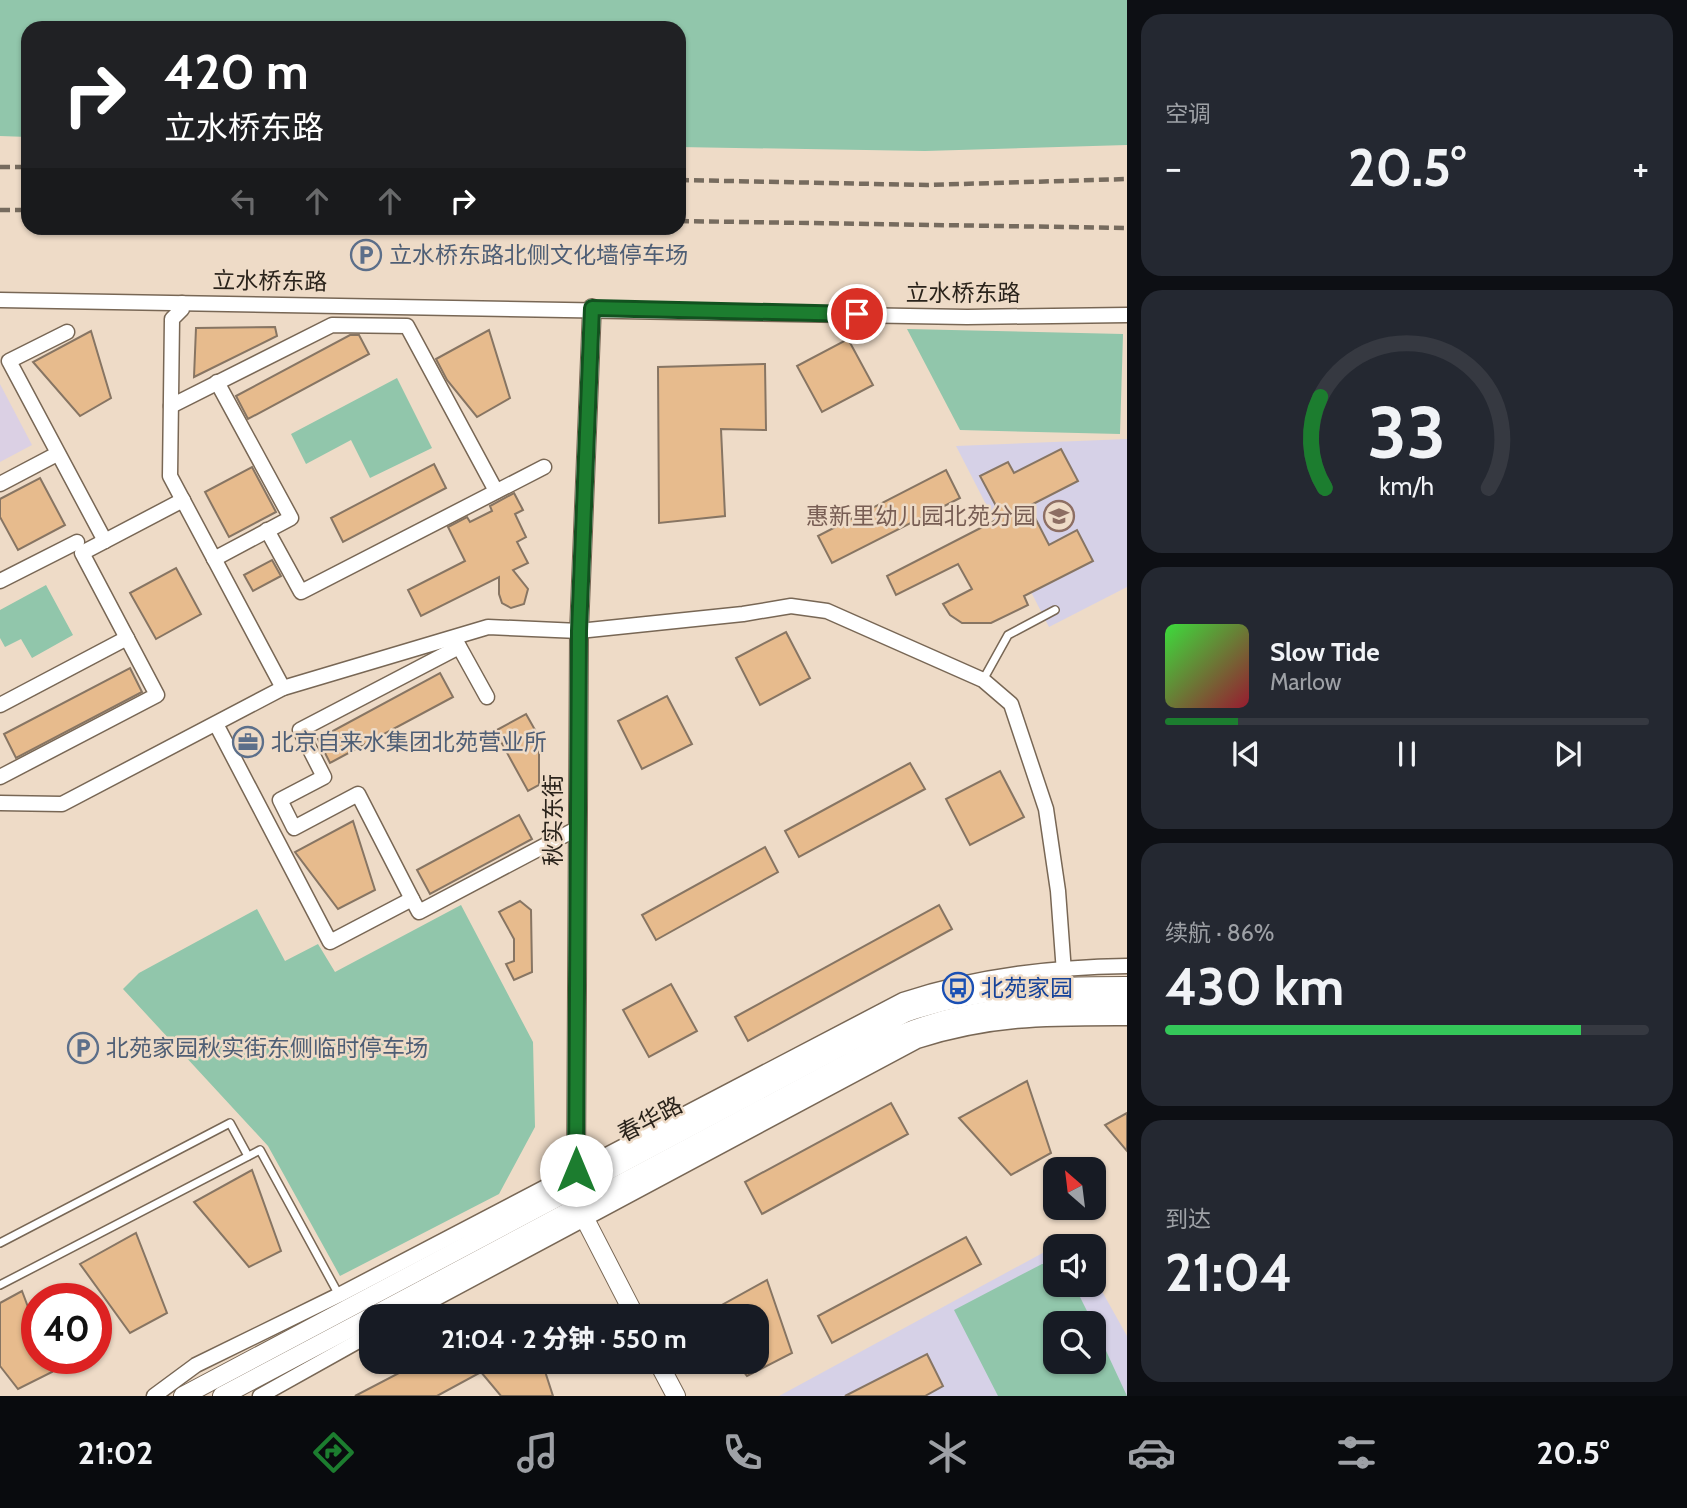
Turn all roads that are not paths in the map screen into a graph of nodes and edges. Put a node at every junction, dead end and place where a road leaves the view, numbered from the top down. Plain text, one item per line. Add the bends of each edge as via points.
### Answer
1 (0, 300) edge
2 (182, 303) junction
3 (592, 308) junction
4 (1127, 315) edge
5 (67, 332) dead end
6 (217, 383) junction
7 (171, 406) junction
8 (57, 454) junction
9 (544, 467) dead end
10 (0, 484) edge
11 (496, 491) junction
12 (183, 500) junction
13 (267, 530) junction
14 (102, 535) junction
15 (80, 547) junction
16 (214, 559) junction
17 (1, 580) edge
18 (1055, 611) dead end
19 (579, 631) junction
20 (127, 638) junction
21 (457, 642) junction
22 (983, 680) junction
23 (283, 688) junction
24 (486, 697) dead end
25 (0, 705) edge
26 (216, 724) junction
27 (0, 777) edge
28 (1, 801) edge
29 (578, 828) junction
30 (412, 899) junction
31 (1127, 966) edge
32 (1064, 967) junction
33 (1065, 986) junction
34 (1127, 986) edge
35 (1127, 1003) edge
36 (1127, 1018) edge
37 (248, 1156) junction
38 (576, 1170) junction
39 (577, 1204) junction
40 (0, 1243) edge
41 (0, 1285) edge
42 (339, 1295) junction
43 (396, 1304) edge
44 (422, 1304) edge
45 (629, 1304) edge
46 (359, 1324) edge
47 (359, 1341) edge
48 (664, 1374) edge
49 (153, 1396) edge
50 (183, 1396) edge
51 (222, 1396) edge
52 (260, 1396) edge
53 (676, 1396) edge

1 - 2 street, 立水桥东路
2 - 3 street, 立水桥东路
2 - 7 street via 172,319
3 - 4 street, 立水桥东路 via 967,317
3 - 19 street, 秋实东街
5 - 8 street via 9,362
6 - 7 street
6 - 11 street via 332,325 407,326
6 - 13 street via 291,518
7 - 12 street via 170,476
8 - 10 street
8 - 14 street
9 - 11 street
11 - 13 street via 301,592
12 - 14 street
12 - 16 street
13 - 16 street
14 - 15 street
15 - 17 street
15 - 20 street
16 - 23 street
18 - 22 lane via 1008,635
19 - 21 street via 488,627
19 - 22 street via 791,606 827,611
19 - 29 street, 秋实东街
20 - 25 street
20 - 27 street via 157,695
21 - 23 street
21 - 24 street
21 - 30 street via 300,730 324,777 280,800 294,828 358,794
22 - 32 street via 1011,704 1046,809
23 - 26 street
26 - 28 street via 62,804
26 - 30 street via 330,942
29 - 30 street via 419,912
29 - 38 street, 秋实东街
31 - 32 street
32 - 33 street
32 - 38 street via 942,987 903,1000
33 - 34 street, 春华路
33 - 39 street, 春华路 via 989,991 905,1013
35 - 39 street, 春华路 via 992,1008 922,1026
36 - 39 street via 1025,1018 989,1022 917,1041
37 - 40 lane via 230,1123
37 - 41 lane
37 - 42 lane via 260,1150
38 - 39 street, 秋实东街
38 - 42 street
39 - 43 street, 春华路
39 - 44 street
39 - 45 street
39 - 50 street, 春华路
42 - 49 street via 196,1365
46 - 51 street, 春华路
47 - 52 street
48 - 53 street

